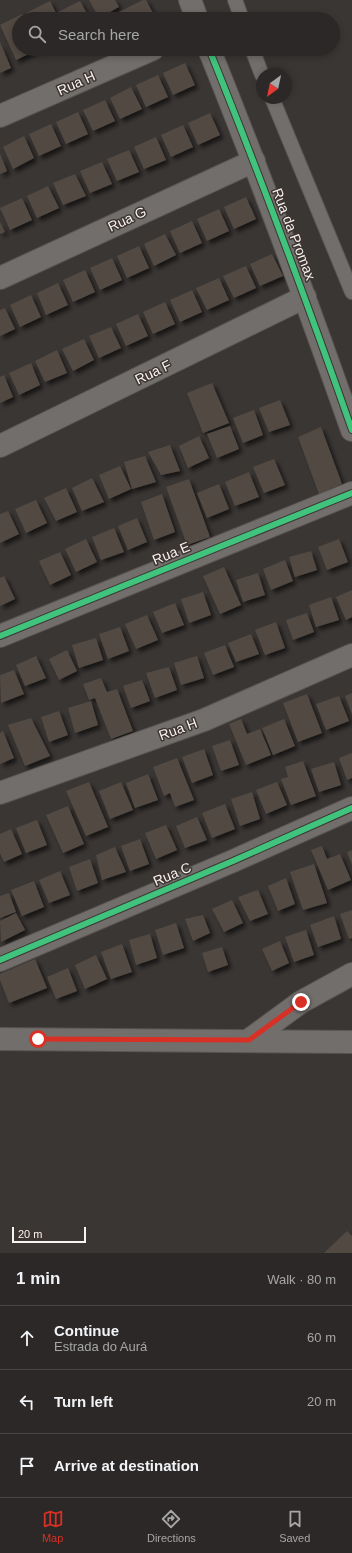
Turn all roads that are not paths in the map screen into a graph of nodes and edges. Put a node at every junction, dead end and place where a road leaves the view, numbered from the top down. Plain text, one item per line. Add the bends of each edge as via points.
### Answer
1 (190, 0) edge
2 (235, 0) edge
3 (194, 12) edge
4 (239, 12) edge
5 (137, 56) edge
6 (211, 56) edge
7 (255, 56) edge
8 (259, 68) edge
9 (274, 104) edge
10 (0, 116) edge
11 (254, 161) junction
12 (0, 278) edge
13 (352, 292) edge
14 (305, 297) junction
15 (352, 430) edge
16 (0, 446) edge
17 (352, 493) edge
18 (0, 636) edge
19 (352, 655) edge
20 (0, 793) edge
21 (352, 808) edge
22 (0, 960) edge
23 (352, 974) edge
24 (0, 1038) edge
25 (249, 1040) junction
26 (352, 1042) edge

1 - 3 street
2 - 4 lane
5 - 10 street, Rua H
6 - 11 street, Rua da Promax
7 - 8 lane
9 - 13 lane
11 - 12 street, Rua G
11 - 14 street, Rua da Promax
14 - 15 street, Rua da Promax
14 - 16 street, Rua F
17 - 18 street, Rua E
19 - 20 street, Rua H via 204,720
21 - 22 street, Rua C
23 - 25 street via 301,1002
24 - 25 street
25 - 26 street

